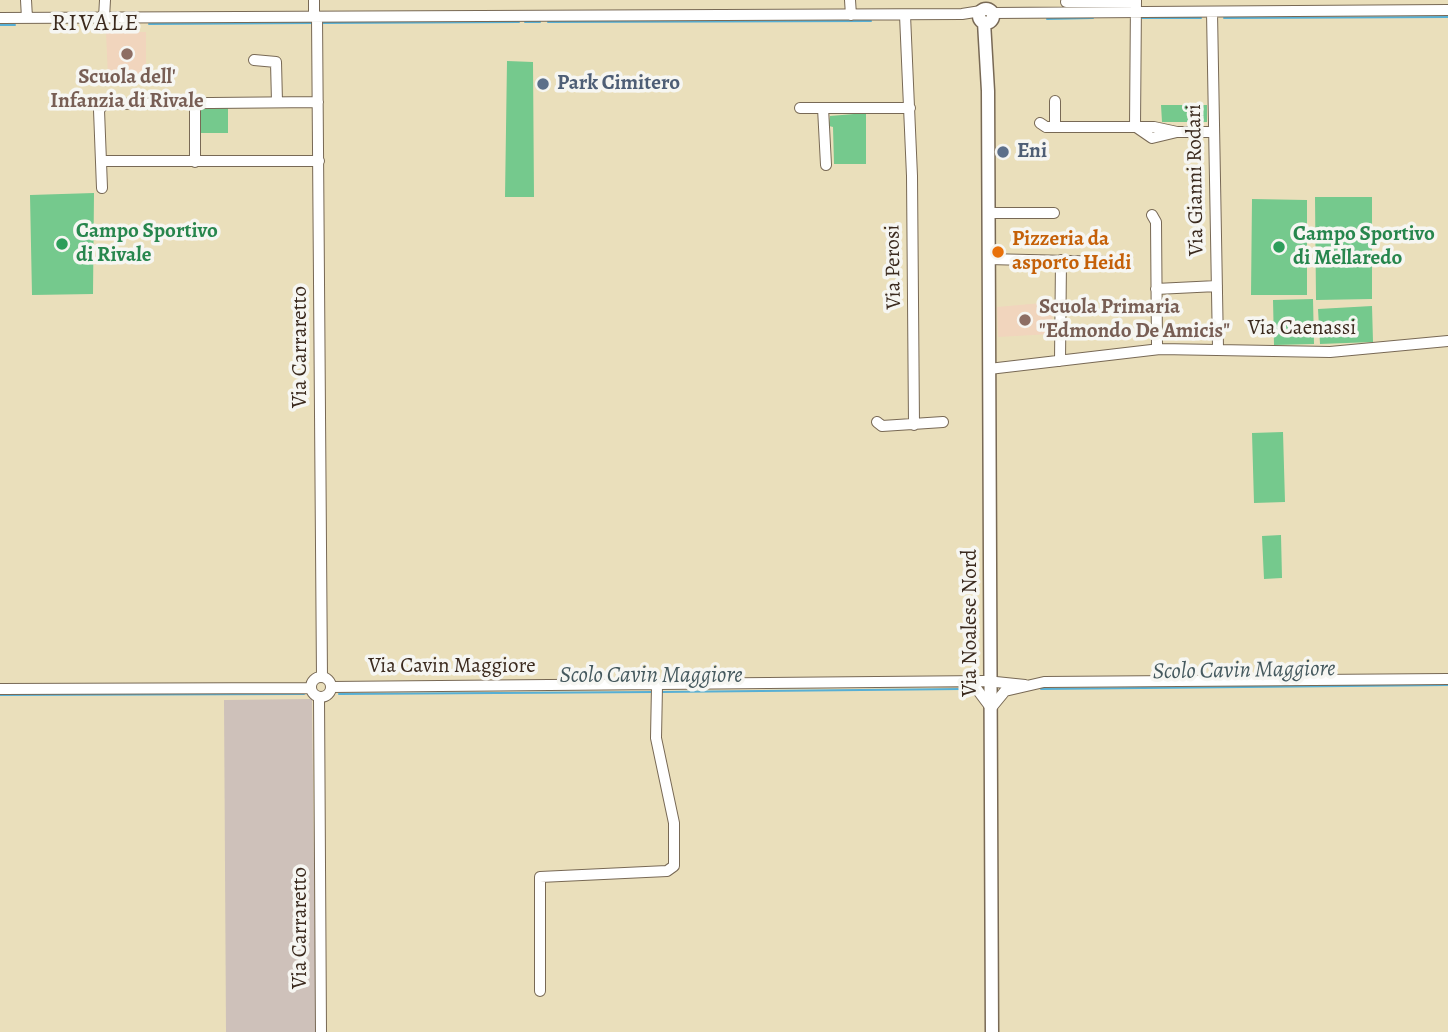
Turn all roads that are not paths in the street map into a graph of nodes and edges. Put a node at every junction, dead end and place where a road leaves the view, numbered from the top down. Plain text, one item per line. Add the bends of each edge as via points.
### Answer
1 (26, 0) edge
2 (105, 0) edge
3 (314, 0) edge
4 (850, 0) edge
5 (1066, 5) edge
6 (1135, 5) edge
7 (1448, 10) edge
8 (987, 12) edge
9 (1212, 12) junction
10 (851, 15) junction
11 (905, 15) junction
12 (316, 16) junction
13 (0, 18) edge
14 (27, 18) junction
15 (104, 18) junction
16 (254, 60) dead end
17 (1055, 101) dead end
18 (276, 102) junction
19 (318, 102) junction
20 (195, 103) junction
21 (800, 108) dead end
22 (823, 108) junction
23 (910, 108) junction
24 (1041, 123) dead end
25 (1055, 127) junction
26 (1135, 127) junction
27 (1213, 132) junction
28 (103, 161) junction
29 (319, 161) junction
30 (195, 162) junction
31 (826, 164) dead end
32 (102, 188) dead end
33 (988, 213) junction
34 (1054, 213) dead end
35 (1152, 215) dead end
36 (988, 259) junction
37 (1060, 260) junction
38 (1110, 262) dead end
39 (1217, 286) junction
40 (1156, 289) junction
41 (1448, 341) edge
42 (1218, 348) junction
43 (1160, 349) junction
44 (1060, 361) junction
45 (989, 369) junction
46 (877, 422) dead end
47 (943, 422) dead end
48 (914, 425) junction
49 (322, 677) junction
50 (1448, 679) edge
51 (960, 683) junction
52 (990, 684) junction
53 (1025, 685) junction
54 (331, 687) junction
55 (310, 688) junction
56 (976, 688) junction
57 (0, 689) edge
58 (656, 691) junction
59 (1005, 691) junction
60 (319, 697) junction
61 (990, 708) junction
62 (540, 991) dead end
63 (321, 1032) edge
64 (992, 1032) edge

1 - 14 street
2 - 15 street
3 - 12 street, Via Carraretto
4 - 10 street
5 - 6 street
5 - 8 street via 1013,15
6 - 9 street
6 - 26 street
7 - 9 street
8 - 11 street
8 - 33 main road, Via Noalese Nord
9 - 27 street, Via Gianni Rodari
10 - 11 street
10 - 12 street
11 - 23 street, Via Perosi
12 - 15 street
12 - 19 street, Via Carraretto
13 - 14 street
14 - 15 street
16 - 18 street via 276,62
17 - 25 street
18 - 19 street
18 - 20 street
19 - 29 street, Via Carraretto
20 - 28 street via 102,105
20 - 30 street
21 - 22 street
22 - 23 street
22 - 31 street
23 - 48 street, Via Perosi
24 - 25 street
25 - 26 street
26 - 27 street
27 - 39 street, Via Gianni Rodari
28 - 30 street
28 - 32 street
29 - 30 street
29 - 49 street, Via Carraretto
33 - 34 street
33 - 36 main road, Via Noalese Nord
35 - 40 street via 1156,222
36 - 37 street
36 - 45 main road, Via Noalese Nord
37 - 38 street
37 - 44 street
39 - 40 street
39 - 42 street, Via Gianni Rodari
40 - 43 street
41 - 42 street, Via Caenassi via 1330,352
42 - 43 street, Via Caenassi
43 - 44 street, Via Caenassi
44 - 45 street, Via Caenassi
45 - 52 main road, Via Noalese Nord
46 - 48 street via 882,426
47 - 48 street
49 - 54 street
49 - 55 street
50 - 53 street, Via Cavin Maggiore
51 - 52 street, Via Cavin Maggiore
51 - 56 street, Via Cavin Maggiore
51 - 58 street, Via Cavin Maggiore
52 - 53 street, Via Cavin Maggiore
52 - 56 street, Via Cavin Maggiore
52 - 59 street, Via Cavin Maggiore
52 - 61 main road, Via Noalese Nord
53 - 59 street, Via Cavin Maggiore
54 - 58 street, Via Cavin Maggiore
54 - 60 street via 328,695
55 - 57 street
55 - 60 street
56 - 61 street
58 - 62 street via 656,738 674,823 674,866 667,871 540,877
59 - 61 street
60 - 63 street, Via Carraretto
61 - 64 main road, Via Noalese Nord

